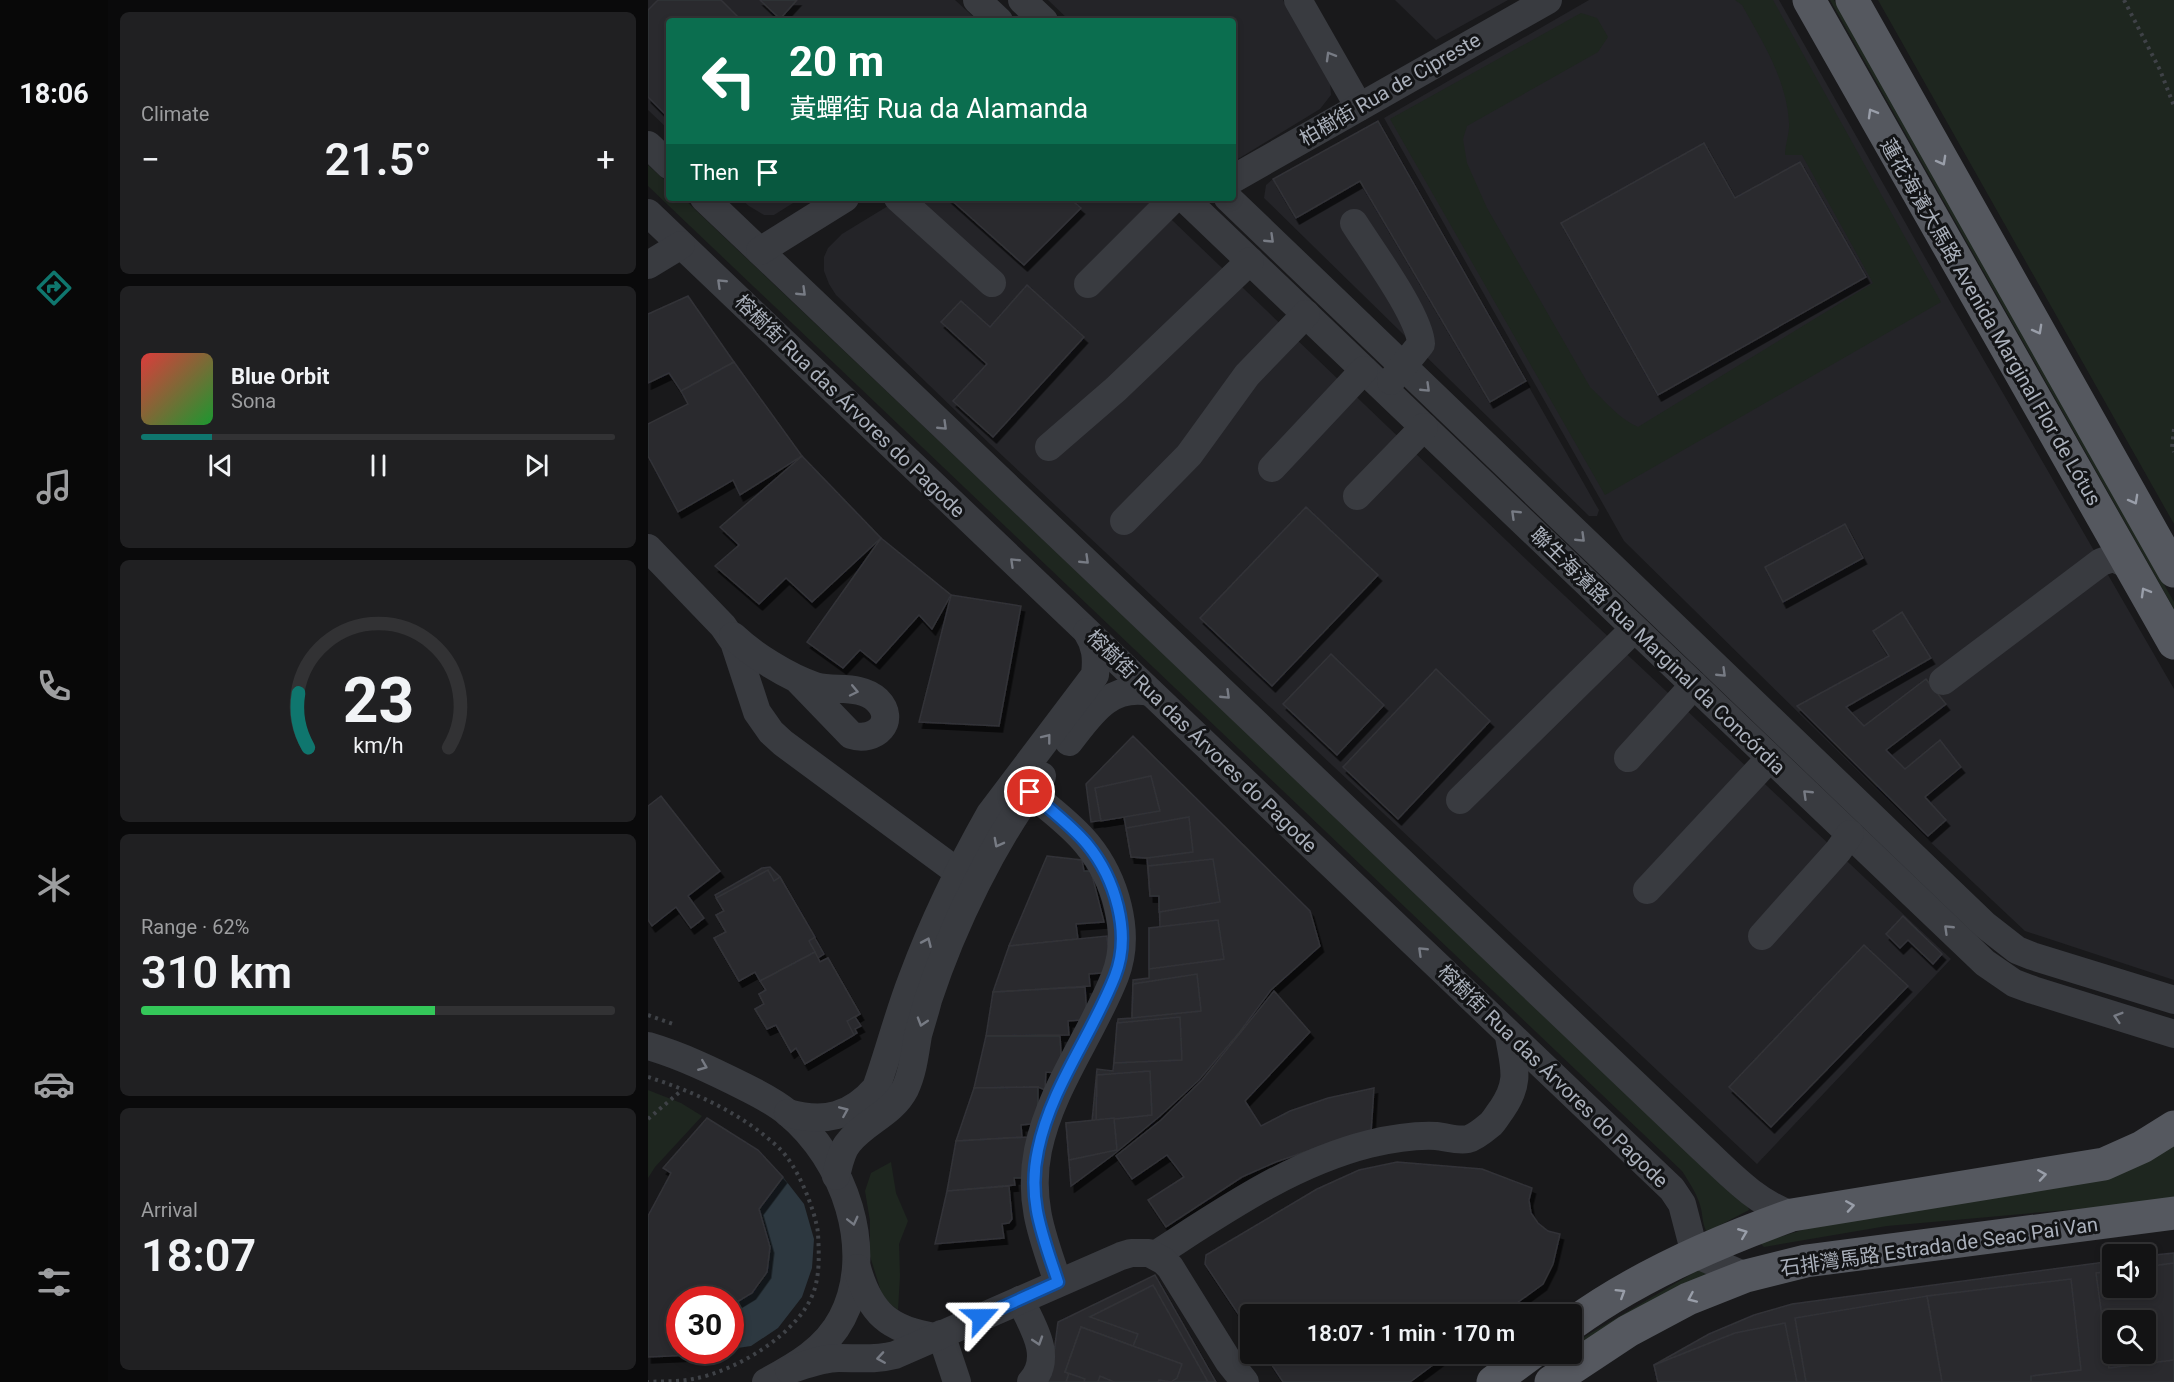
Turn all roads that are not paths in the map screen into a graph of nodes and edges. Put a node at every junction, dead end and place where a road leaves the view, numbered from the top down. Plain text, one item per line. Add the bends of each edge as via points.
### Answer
1 (977, 0) edge
2 (1022, 0) edge
3 (1298, 0) edge
4 (1548, 0) edge
5 (1809, 0) edge
6 (1852, 0) edge
7 (996, 18) edge
8 (1041, 18) edge
9 (1359, 107) junction
10 (648, 144) edge
11 (666, 162) edge
12 (1236, 177) edge
13 (707, 201) edge
14 (840, 201) edge
15 (901, 201) edge
16 (1171, 201) edge
17 (1187, 201) edge
18 (1231, 201) edge
19 (648, 213) edge
20 (1354, 223) dead end
21 (681, 245) junction
22 (760, 251) junction
23 (1250, 261) junction
24 (648, 265) edge
25 (992, 283) dead end
26 (1088, 284) dead end
27 (1306, 314) junction
28 (1403, 366) junction
29 (1374, 380) junction
30 (1424, 427) junction
31 (1049, 447) dead end
32 (1272, 468) dead end
33 (1357, 496) dead end
34 (1124, 521) dead end
35 (650, 548) edge
36 (2115, 563) junction
37 (2174, 571) edge
38 (723, 626) junction
39 (1634, 628) junction
40 (1087, 632) junction
41 (2174, 643) edge
42 (1943, 681) dead end
43 (747, 683) junction
44 (1694, 685) junction
45 (1150, 692) junction
46 (1628, 758) dead end
47 (1770, 758) junction
48 (1030, 792) junction
49 (1460, 800) dead end
50 (1850, 834) junction
51 (968, 878) junction
52 (1647, 890) dead end
53 (1762, 936) dead end
54 (2174, 1000) edge
55 (2174, 1034) edge
56 (1509, 1036) junction
57 (648, 1046) edge
58 (788, 1113) junction
59 (2174, 1127) edge
60 (836, 1176) junction
61 (2174, 1213) edge
62 (1792, 1215) junction
63 (1695, 1254) junction
64 (1155, 1255) junction
65 (857, 1268) junction
66 (1746, 1276) junction
67 (1058, 1282) junction
68 (1020, 1300) junction
69 (1582, 1318) edge
70 (938, 1336) junction
71 (1608, 1343) junction
72 (1517, 1364) edge
73 (1238, 1375) edge
74 (777, 1376) edge
75 (957, 1382) edge
76 (1031, 1382) edge
77 (1493, 1382) edge
78 (1551, 1382) edge
79 (1585, 1382) edge

1 - 7 street
2 - 8 street
9 -> 3 street
4 - 9 street, 柏樹街 Rua de Cipreste
36 -> 5 main road, 蓮花海濱大馬路 Avenida Marginal Flor de Lótus via 2108,526
6 -> 37 main road, 蓮花海濱大馬路 Avenida Marginal Flor de Lótus
9 - 12 street, 柏樹街 Rua de Cipreste
10 - 11 street
13 - 22 street
14 - 22 street
15 - 25 street
16 - 26 street
17 - 23 street, 聯生海濱路 Rua Marginal da Concórdia
18 -> 28 street, 聯生海濱路 Rua Marginal da Concórdia
19 - 21 street, 榕樹街 Rua das Árvores do Pagode
20 - 28 street via 1413,316 1420,334 1420,344
21 - 24 street
40 -> 21 street, 榕樹街 Rua das Árvores do Pagode
22 -> 62 street via 1718,1163 1755,1197
23 - 27 street, 聯生海濱路 Rua Marginal da Concórdia
23 - 31 street
27 - 29 street, 聯生海濱路 Rua Marginal da Concórdia
27 - 34 street via 1247,375 1190,455
28 - 29 street
28 -> 54 street, 聯生海濱路 Rua Marginal da Concórdia via 2001,938 2032,956
29 - 30 street, 聯生海濱路 Rua Marginal da Concórdia
29 - 32 street
30 - 33 street
39 -> 30 street, 聯生海濱路 Rua Marginal da Concórdia
35 - 38 street
41 -> 36 main road, 蓮花海濱大馬路 Avenida Marginal Flor de Lótus
36 - 42 street
38 - 43 street via 742,661
38 - 43 street via 748,650 786,672 760,664 748,673
39 - 44 street, 聯生海濱路 Rua Marginal da Concórdia
39 - 49 street
40 - 45 street, 榕樹街 Rua das Árvores do Pagode
51 -> 40 street via 990,814 1095,675 1096,658
43 - 51 street via 757,712 783,743
44 - 46 street
44 - 47 street, 聯生海濱路 Rua Marginal da Concórdia
45 - 48 street via 1127,691 1105,701
56 -> 45 street, 榕樹街 Rua das Árvores do Pagode
50 -> 47 street, 聯生海濱路 Rua Marginal da Concórdia
47 - 52 street
48 -> 51 street
48 - 67 street via 1086,842 1098,858 1110,881 1121,944 1116,975 1046,1117 1038,1152 1034,1188 1038,1223
50 - 53 street
55 -> 50 street, 聯生海濱路 Rua Marginal da Concórdia via 2033,990 1998,974
58 -> 51 street via 820,1119 840,1114 866,1099 876,1088 912,978
51 -> 60 street via 956,930 929,998 904,1090 883,1116 848,1142
56 - 63 street, 榕樹街 Rua das Árvores do Pagode via 1672,1189 1682,1204
56 - 64 street via 1516,1079 1492,1123 1472,1138 1406,1138 1368,1144 1318,1162 1275,1180
57 -> 58 street via 715,1071
58 - 60 street via 819,1147
62 -> 59 main road via 2104,1164
60 -> 65 street via 852,1216
61 - 66 main road, 石排灣馬路 Estrada de Seac Pai Van via 1806,1261
63 -> 62 main road
63 - 66 street
69 -> 63 main road via 1630,1287
64 - 67 street via 1131,1253
64 - 73 street via 1174,1272
65 - 70 street via 872,1304 889,1322 911,1333
65 - 74 street via 841,1320 815,1352
66 -> 71 main road, 石排灣馬路 Estrada de Seac Pai Van via 1688,1299
67 - 68 street
68 - 70 street
68 -> 76 street via 1042,1354 1038,1374
70 -> 74 street via 888,1357 818,1360
70 - 75 street
71 - 78 main road, 石排灣馬路 Estrada de Seac Pai Van
71 - 79 street via 1594,1359
72 - 77 main road

